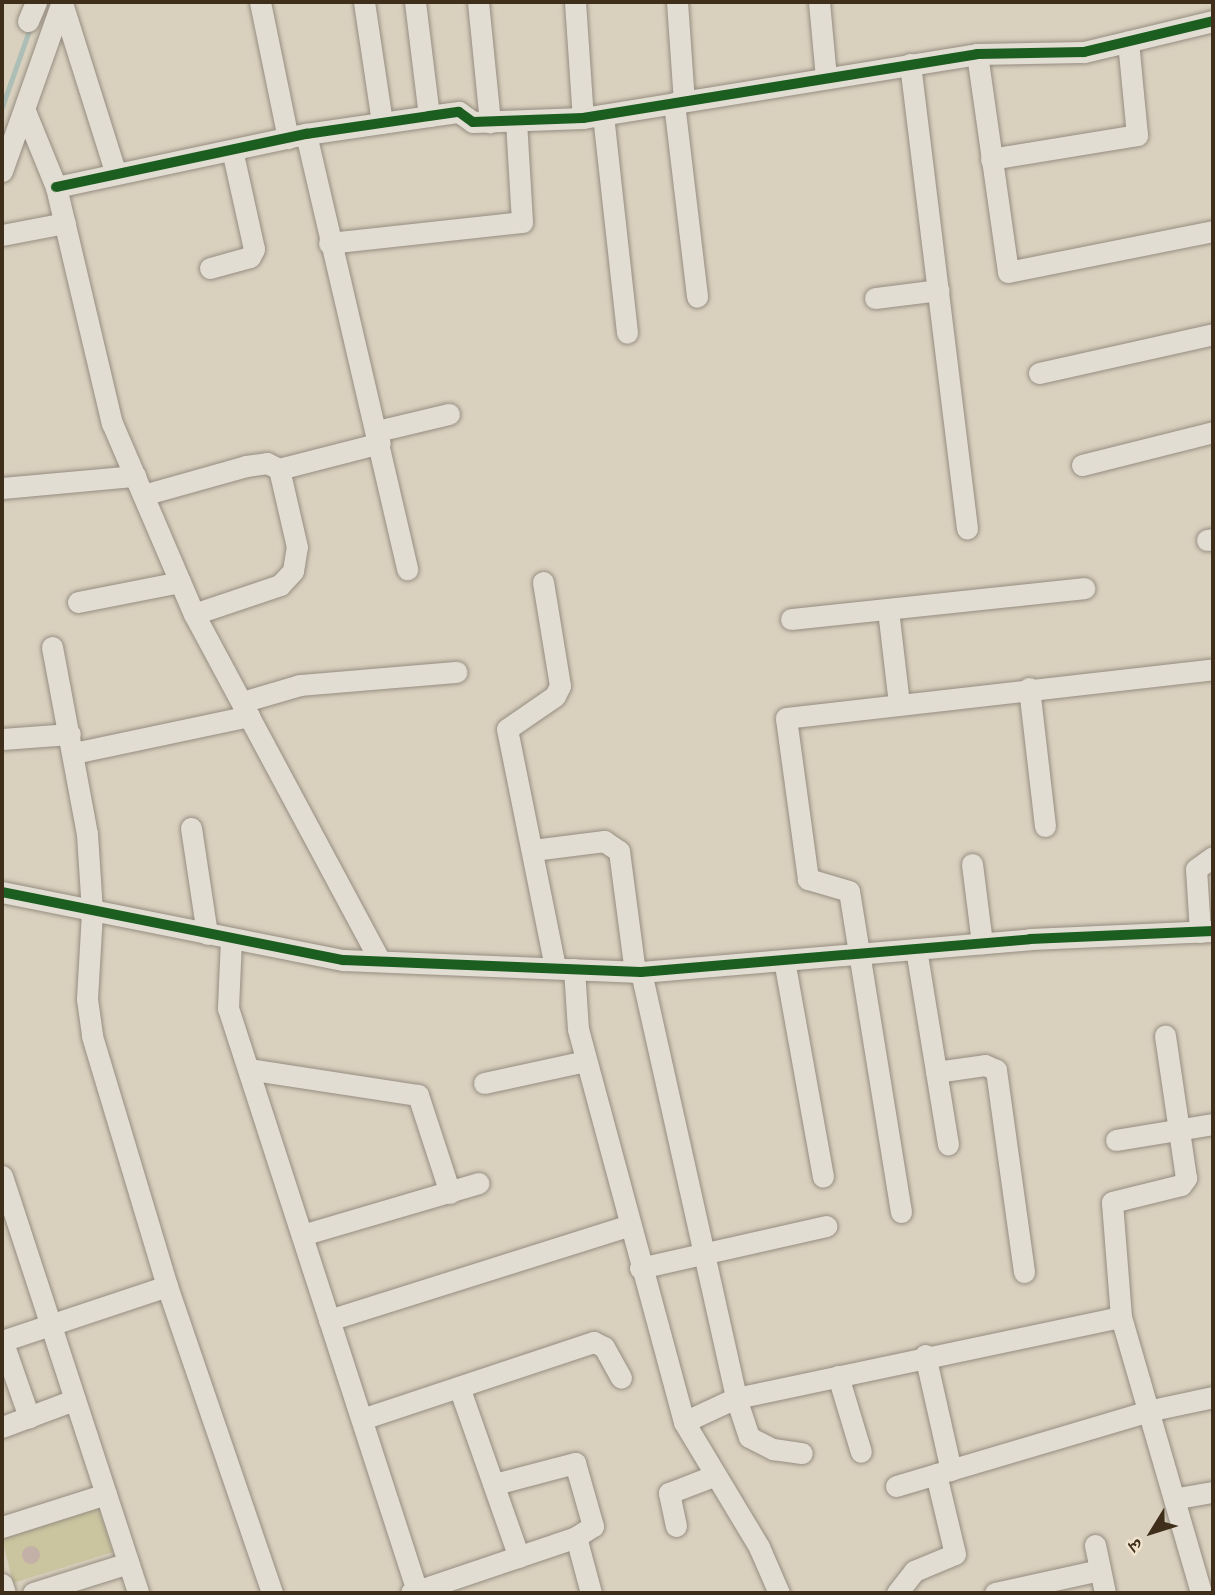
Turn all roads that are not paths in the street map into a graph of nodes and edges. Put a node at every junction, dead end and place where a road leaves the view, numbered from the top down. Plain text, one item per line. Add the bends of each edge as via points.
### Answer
1 (260, 2) edge
2 (364, 2) edge
3 (415, 2) edge
4 (478, 2) edge
5 (575, 2) edge
6 (677, 2) edge
7 (819, 2) edge
8 (1211, 2) edge
9 (62, 3) edge
10 (1213, 22) edge
11 (1128, 41) junction
12 (977, 54) junction
13 (910, 64) junction
14 (826, 78) junction
15 (679, 102) junction
16 (25, 111) junction
17 (429, 116) junction
18 (593, 116) junction
19 (490, 122) junction
20 (516, 122) junction
21 (382, 123) junction
22 (297, 136) junction
23 (232, 150) junction
24 (991, 159) junction
25 (2, 171) edge
26 (116, 174) junction
27 (56, 187) junction
28 (65, 223) junction
29 (1213, 231) edge
30 (2, 235) edge
31 (328, 243) junction
32 (210, 268) dead end
33 (939, 290) junction
34 (697, 296) dead end
35 (875, 298) dead end
36 (627, 333) dead end
37 (1213, 334) edge
38 (1039, 373) dead end
39 (449, 414) dead end
40 (1213, 432) edge
41 (379, 437) junction
42 (1082, 465) dead end
43 (279, 468) junction
44 (139, 486) junction
45 (2, 488) edge
46 (967, 529) dead end
47 (407, 569) dead end
48 (180, 582) junction
49 (543, 582) dead end
50 (1084, 588) dead end
51 (78, 602) dead end
52 (888, 610) junction
53 (194, 614) junction
54 (790, 619) dead end
55 (52, 647) dead end
56 (1213, 669) edge
57 (456, 672) dead end
58 (1029, 688) junction
59 (899, 704) junction
60 (245, 709) junction
61 (2, 739) edge
62 (72, 743) junction
63 (1045, 826) dead end
64 (191, 828) dead end
65 (533, 850) junction
66 (1213, 857) edge
67 (972, 864) dead end
68 (2, 892) edge
69 (92, 912) junction
70 (1207, 931) edge
71 (207, 934) junction
72 (231, 939) junction
73 (982, 943) junction
74 (916, 949) junction
75 (858, 954) junction
76 (379, 959) junction
77 (784, 960) junction
78 (564, 968) junction
79 (638, 972) junction
80 (1165, 1035) dead end
81 (586, 1061) junction
82 (248, 1069) junction
83 (936, 1072) junction
84 (484, 1083) dead end
85 (1213, 1124) edge
86 (1180, 1130) junction
87 (1116, 1140) dead end
88 (948, 1144) dead end
89 (2, 1176) edge
90 (823, 1177) dead end
91 (480, 1183) dead end
92 (450, 1193) junction
93 (901, 1212) dead end
94 (628, 1226) junction
95 (826, 1226) dead end
96 (9, 1227) edge
97 (302, 1235) junction
98 (703, 1256) junction
99 (640, 1268) junction
100 (1024, 1272) dead end
101 (167, 1286) junction
102 (1121, 1317) junction
103 (329, 1320) junction
104 (50, 1325) junction
105 (2, 1340) edge
106 (925, 1355) junction
107 (838, 1376) junction
108 (621, 1378) dead end
109 (459, 1387) junction
110 (736, 1398) junction
111 (1213, 1398) edge
112 (74, 1400) junction
113 (1152, 1410) junction
114 (29, 1417) junction
115 (362, 1419) junction
116 (684, 1422) junction
117 (2, 1427) edge
118 (861, 1452) dead end
119 (802, 1453) dead end
120 (944, 1472) junction
121 (713, 1476) junction
122 (495, 1484) junction
123 (896, 1486) dead end
124 (1213, 1492) edge
125 (106, 1494) junction
126 (1178, 1498) junction
127 (676, 1525) dead end
128 (2, 1527) edge
129 (576, 1537) junction
130 (1095, 1545) dead end
131 (519, 1557) junction
132 (128, 1563) junction
133 (1100, 1570) junction
134 (2, 1584) edge
135 (414, 1592) edge
136 (5, 1593) edge
137 (33, 1593) edge
138 (138, 1593) edge
139 (272, 1593) edge
140 (590, 1593) edge
141 (779, 1593) edge
142 (897, 1593) edge
143 (995, 1593) edge
144 (1105, 1593) edge
145 (1201, 1593) edge

1 - 22 street
2 - 21 street
3 - 17 street
4 - 19 street
5 - 18 street
6 - 15 street
7 - 14 street
8 - 10 street
9 - 16 street
9 - 26 street
10 - 11 street
11 - 12 street via 1084,52
11 - 24 street via 1137,135
12 - 13 street
12 - 24 street
13 - 14 street
13 - 33 street
14 - 15 street
15 - 18 street
15 - 34 street
16 - 25 street
16 - 27 street
17 - 19 street via 459,112 473,122
17 - 21 street
18 - 20 street
18 - 36 street
19 - 20 street
20 - 31 street via 522,222
21 - 22 street
22 - 23 street
22 - 31 street
23 - 26 street
23 - 32 street via 254,249 250,257
24 - 29 street via 1005,268 1012,273
26 - 27 street
27 - 28 street
28 - 30 street
28 - 44 street via 112,423
31 - 41 street
33 - 35 street
33 - 46 street
37 - 38 street
39 - 41 street
40 - 42 street
41 - 43 street
41 - 47 street
43 - 44 street via 267,463
43 - 53 street via 296,547 293,571 280,585
44 - 45 street
44 - 48 street
48 - 51 street
48 - 53 street
49 - 65 street via 560,686 555,696 507,729
50 - 52 street
52 - 54 street
52 - 59 street
53 - 60 street
55 - 62 street
56 - 58 street
57 - 60 street via 300,685
58 - 59 street
58 - 63 street
59 - 75 street via 785,721 808,879 849,891
60 - 62 street
60 - 76 street
61 - 62 street
62 - 69 street via 87,834
64 - 71 street
65 - 78 street
65 - 79 street via 604,841 619,851
66 - 70 street via 1196,869
67 - 73 street
68 - 69 street
69 - 71 street
69 - 101 street via 88,1015
70 - 73 street
71 - 72 street
72 - 76 street via 343,960
72 - 82 street via 228,1008
73 - 74 street
74 - 75 street
74 - 83 street
75 - 77 street
75 - 93 street
76 - 78 street
77 - 79 street
77 - 90 street
78 - 79 street
78 - 81 street
79 - 98 street
80 - 86 street
81 - 84 street
81 - 94 street
82 - 92 street via 418,1095
82 - 97 street
83 - 88 street
83 - 100 street via 985,1065 996,1070
85 - 86 street
86 - 87 street
86 - 102 street via 1185,1183 1112,1202
89 - 96 street
91 - 92 street
92 - 97 street
94 - 99 street
94 - 103 street
95 - 98 street
96 - 104 street
97 - 103 street
98 - 99 street
98 - 110 street
99 - 116 street
101 - 104 street
101 - 139 street
102 - 106 street
102 - 113 street
103 - 115 street
104 - 105 street
104 - 112 street
105 - 114 street
106 - 107 street
106 - 120 street
107 - 110 street
107 - 118 street
108 - 109 street via 604,1347 594,1342
109 - 115 street
109 - 122 street
110 - 116 street via 718,1411
110 - 119 street via 749,1437 773,1449
111 - 113 street
112 - 114 street
112 - 125 street
113 - 120 street
113 - 126 street
114 - 117 street
115 - 135 street
116 - 121 street
120 - 123 street
120 - 142 street via 956,1554 914,1571
121 - 127 street via 669,1493
121 - 141 street via 759,1547
122 - 129 street via 572,1460 593,1526
122 - 131 street
124 - 126 street
125 - 128 street
125 - 132 street
126 - 145 street
129 - 131 street
129 - 140 street
130 - 133 street
131 - 135 street
132 - 137 street
132 - 138 street
133 - 143 street
133 - 144 street
134 - 136 street

